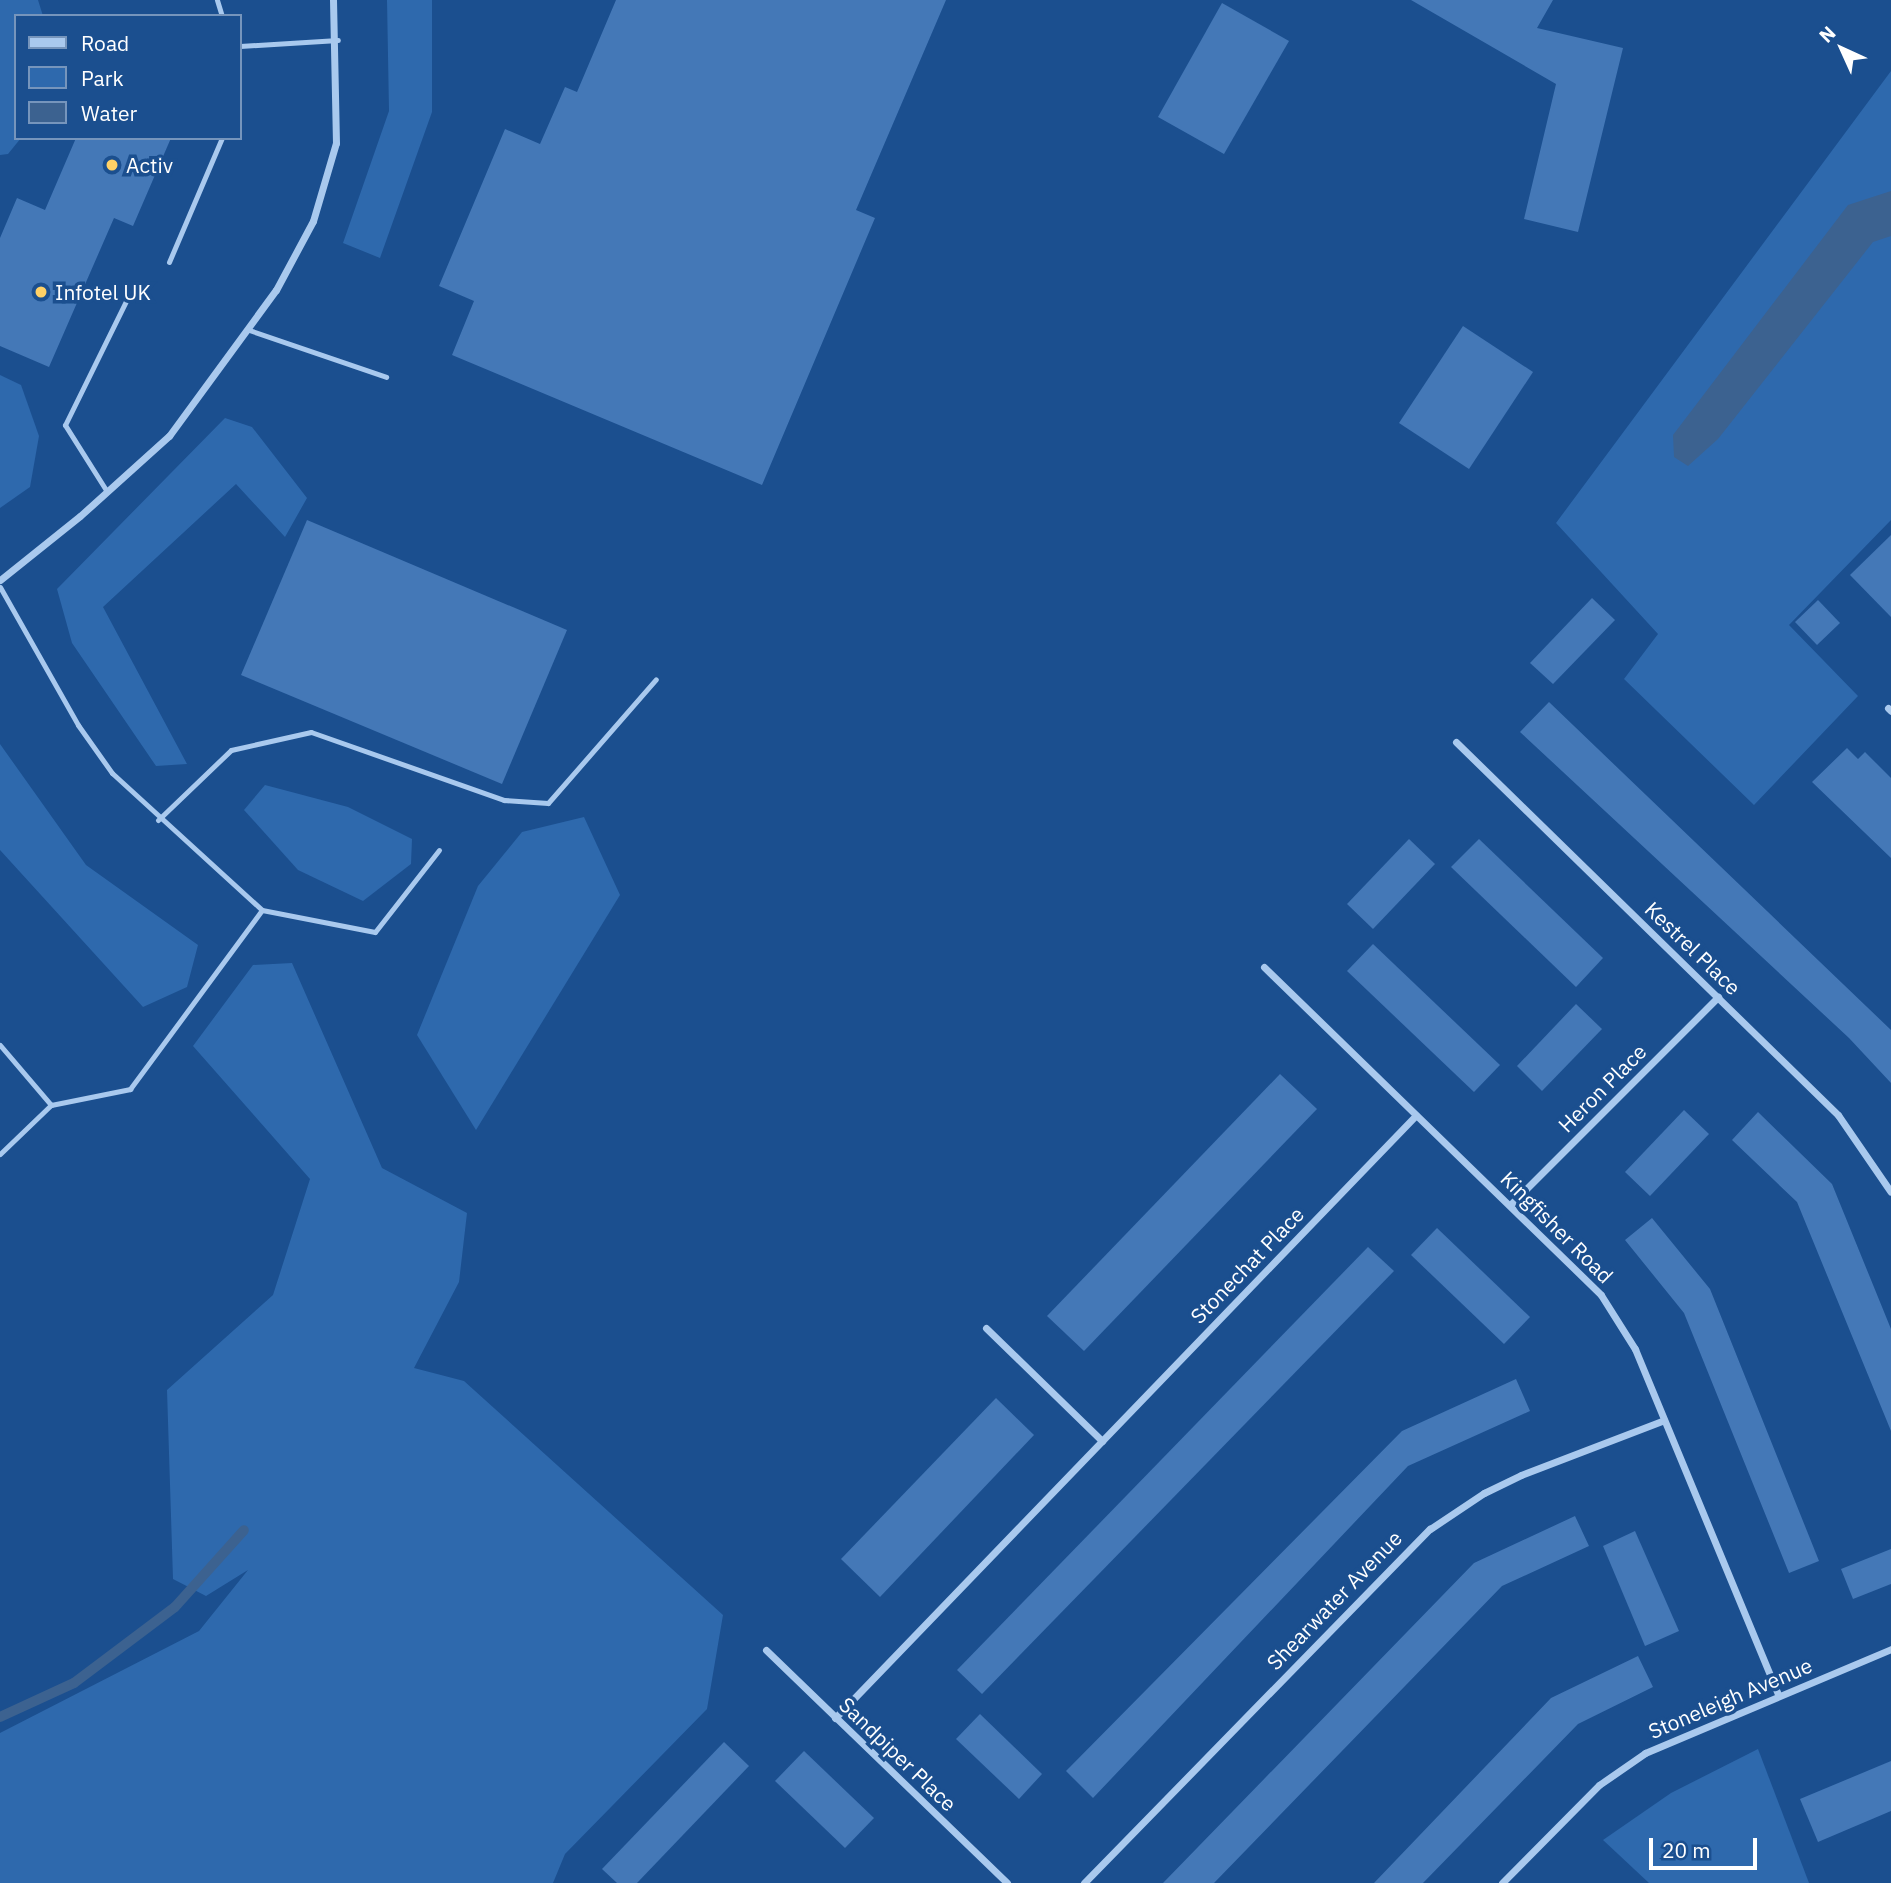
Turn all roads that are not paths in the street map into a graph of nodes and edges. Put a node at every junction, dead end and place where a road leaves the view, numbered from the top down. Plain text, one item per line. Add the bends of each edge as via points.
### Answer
1 (333, 0) edge
2 (338, 40) junction
3 (242, 46) edge
4 (221, 140) edge
5 (169, 262) dead end
6 (130, 293) dead end
7 (249, 330) junction
8 (386, 377) dead end
9 (107, 490) junction
10 (0, 580) edge
11 (0, 587) edge
12 (656, 680) dead end
13 (1456, 742) dead end
14 (158, 820) junction
15 (439, 850) dead end
16 (262, 910) junction
17 (1264, 967) dead end
18 (1718, 997) junction
19 (0, 1045) edge
20 (51, 1105) junction
21 (1416, 1115) junction
22 (0, 1154) edge
23 (1889, 1181) edge
24 (1891, 1192) edge
25 (1511, 1204) junction
26 (986, 1328) dead end
27 (1664, 1420) junction
28 (1102, 1441) junction
29 (1891, 1649) edge
30 (766, 1650) dead end
31 (1778, 1695) junction
32 (835, 1718) junction
33 (1007, 1883) edge
34 (1084, 1883) edge
35 (1502, 1883) edge

1 - 2 street
2 - 3 lane
2 - 7 street via 336,143 313,221
4 - 5 lane
6 - 9 lane via 65,425
7 - 8 lane
7 - 9 street via 169,436
9 - 10 street
11 - 14 lane via 78,725 112,773
12 - 14 lane via 548,803 504,800 311,732 231,750
13 - 18 street, Kestrel Place
14 - 16 lane
15 - 16 lane via 375,932
16 - 20 lane via 130,1089
17 - 21 street, Kingfisher Road
18 - 23 street, Kestrel Place via 1838,1115
18 - 25 street, Heron Place
19 - 20 lane
20 - 22 lane
21 - 25 street, Kingfisher Road
21 - 28 street, Stonechat Place
23 - 24 street, Kestrel Place
25 - 27 street, Kingfisher Road via 1601,1295 1635,1349
26 - 28 street
27 - 31 street, Kingfisher Road
27 - 34 street, Shearwater Avenue via 1521,1475 1430,1529
28 - 32 street, Stonechat Place
29 - 31 street, Stoneleigh Avenue
30 - 32 street, Sandpiper Place
31 - 35 street, Stoneleigh Avenue via 1695,1728 1624,1766
32 - 33 street, Sandpiper Place

